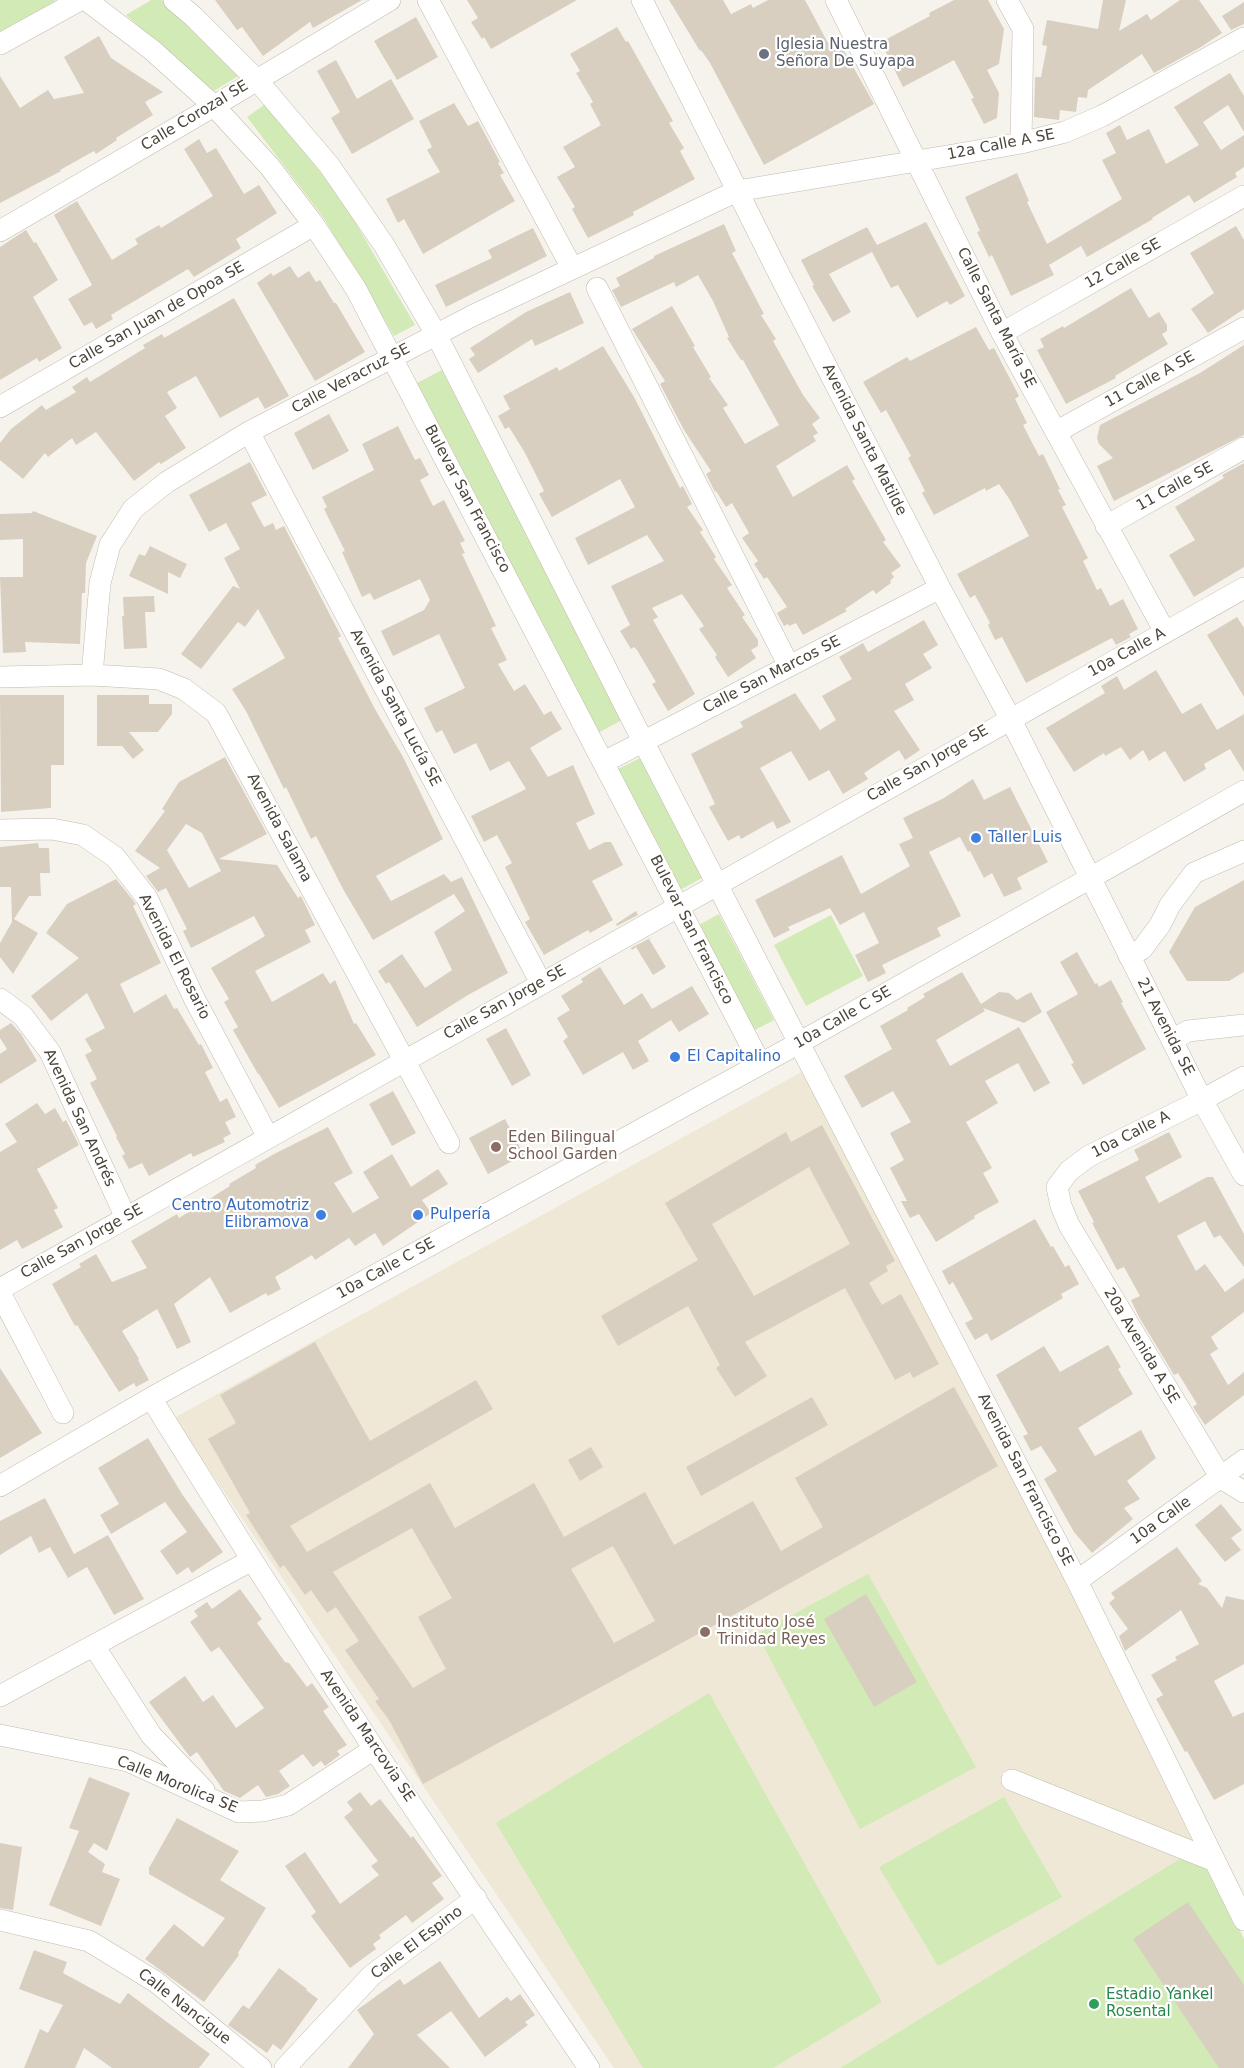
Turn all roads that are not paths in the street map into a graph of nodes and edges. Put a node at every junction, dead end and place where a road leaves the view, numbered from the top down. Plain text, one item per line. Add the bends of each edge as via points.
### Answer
1 (80, 0) edge
2 (86, 0) edge
3 (174, 0) edge
4 (390, 0) edge
5 (428, 0) edge
6 (642, 0) edge
7 (836, 0) edge
8 (1007, 0) edge
9 (1027, 0) edge
10 (1023, 29) junction
11 (1244, 38) edge
12 (0, 44) edge
13 (256, 79) junction
14 (214, 106) junction
15 (1021, 142) junction
16 (915, 161) junction
17 (737, 191) junction
18 (1244, 195) edge
19 (314, 225) junction
20 (0, 231) edge
21 (572, 268) junction
22 (597, 288) dead end
23 (1244, 328) edge
24 (1002, 333) junction
25 (436, 334) junction
26 (393, 357) junction
27 (0, 407) edge
28 (249, 432) junction
29 (1056, 432) junction
30 (1244, 448) edge
31 (1106, 526) junction
32 (940, 588) junction
33 (1244, 588) edge
34 (1165, 632) junction
35 (789, 666) junction
36 (92, 675) junction
37 (0, 677) edge
38 (1010, 718) junction
39 (643, 741) junction
40 (604, 762) junction
41 (1244, 791) edge
42 (0, 830) edge
43 (1244, 851) edge
44 (1089, 877) junction
45 (717, 884) junction
46 (678, 906) junction
47 (1129, 956) junction
48 (541, 983) junction
49 (0, 999) edge
50 (1244, 1025) edge
51 (1172, 1040) junction
52 (800, 1042) junction
53 (405, 1060) junction
54 (760, 1063) junction
55 (1244, 1077) edge
56 (1202, 1100) junction
57 (268, 1137) junction
58 (449, 1143) dead end
59 (1244, 1175) edge
60 (1057, 1187) joint
61 (126, 1218) junction
62 (0, 1288) edge
63 (0, 1293) edge
64 (151, 1398) junction
65 (63, 1413) dead end
66 (1244, 1460) edge
67 (1221, 1478) junction
68 (0, 1486) edge
69 (1244, 1492) edge
70 (252, 1560) junction
71 (1077, 1581) junction
72 (94, 1646) junction
73 (0, 1696) edge
74 (0, 1735) edge
75 (151, 1735) junction
76 (375, 1749) junction
77 (129, 1761) junction
78 (1012, 1780) dead end
79 (213, 1799) junction
80 (1215, 1861) junction
81 (476, 1898) junction
82 (1243, 1914) edge
83 (0, 1920) edge
84 (261, 2068) edge
85 (285, 2068) edge
86 (589, 2068) edge

1 - 12 street
2 - 14 street, Bulevar San Francisco via 152,50
3 - 13 street
4 - 13 street, Calle Corozal SE
5 - 21 street
6 - 17 street, Avenida Santa Matilde
7 - 16 street, Calle Santa María SE
8 - 10 street
9 - 10 street
10 - 15 street
11 - 15 street, 12a Calle A SE via 1102,116 1065,132
13 - 14 street, Calle Corozal SE
13 - 25 street via 329,165 384,245
14 - 19 street, Bulevar San Francisco via 270,167
14 - 20 street, Calle Corozal SE
15 - 16 street, 12a Calle A SE
16 - 17 street, 12a Calle A SE
16 - 24 street, Calle Santa María SE
17 - 21 street, Calle Veracruz SE
17 - 32 street, Avenida Santa Matilde
18 - 24 street, 12 Calle SE
19 - 26 street, Bulevar San Francisco via 356,289
19 - 27 street, Calle San Juan de Opoa SE
21 - 25 street, Calle Veracruz SE
22 - 35 street
23 - 29 street, 11 Calle A SE
24 - 29 street, Calle Santa María SE
25 - 26 street, Calle Veracruz SE
25 - 39 street
26 - 28 street, Calle Veracruz SE
26 - 40 street, Bulevar San Francisco
28 - 36 street, Calle Veracruz SE via 167,482 133,509 121,527 110,545 100,583
28 - 48 street, Avenida Santa Lucía SE
29 - 31 street, Calle Santa María SE
30 - 31 street, 11 Calle SE
31 - 34 street, Calle Santa María SE
32 - 35 street, Calle San Marcos SE
32 - 38 street, Avenida Santa Matilde
33 - 34 street, 10a Calle A
34 - 38 street, 10a Calle A
35 - 39 street, Calle San Marcos SE
36 - 37 street, Avenida Salama
36 - 53 street, Avenida Salama via 159,678 184,689 216,713
38 - 44 street, Avenida Santa Matilde
38 - 45 street, Calle San Jorge SE
39 - 40 street, Calle San Marcos SE
39 - 45 street
40 - 46 street, Bulevar San Francisco
41 - 44 street, 10a Calle C SE
42 - 57 street, Avenida El Rosario via 52,828 83,835 116,857 147,898 194,998
43 - 47 street via 1194,873 1143,949
44 - 47 street, 21 Avenida SE
44 - 52 street, 10a Calle C SE
45 - 46 street, Calle San Jorge SE
45 - 52 street
46 - 48 street, Calle San Jorge SE
46 - 54 street, Bulevar San Francisco
47 - 51 street, 21 Avenida SE
48 - 53 street, Calle San Jorge SE
49 - 61 street, Avenida San Andrés via 23,1016 50,1052
50 - 51 street via 1188,1031
51 - 56 street, 21 Avenida SE
52 - 54 street, 10a Calle C SE
52 - 71 street, Avenida San Francisco SE
53 - 57 street, Calle San Jorge SE
53 - 58 street, Avenida Salama
54 - 64 street, 10a Calle C SE
55 - 56 street, 10a Calle A
56 - 59 street, 21 Avenida SE
56 - 60 street, 10a Calle A via 1089,1156 1069,1171
57 - 61 street, Calle San Jorge SE
60 - 67 street, 20a Avenida A SE via 1069,1226
61 - 62 street, Calle San Jorge SE
63 - 65 street
64 - 68 street, 10a Calle C SE
64 - 70 street, Avenida Marcovia SE
66 - 67 street, 10a Calle
67 - 69 street, 20a Avenida A SE
67 - 71 street, 10a Calle
70 - 72 street
70 - 76 street, Avenida Marcovia SE
71 - 80 street, Avenida San Francisco SE
72 - 73 street
72 - 75 street
74 - 77 street, Calle Morolica SE
75 - 77 street
75 - 79 street
76 - 79 street, Calle Morolica SE via 288,1805 239,1812
76 - 81 street, Avenida Marcovia SE
77 - 79 street, Calle Morolica SE
78 - 80 street
80 - 82 street, Avenida San Francisco SE
81 - 85 street, Calle El Espino via 372,1975
81 - 86 street, Avenida Marcovia SE
83 - 84 street, Calle Nancigue via 89,1941 156,1982

